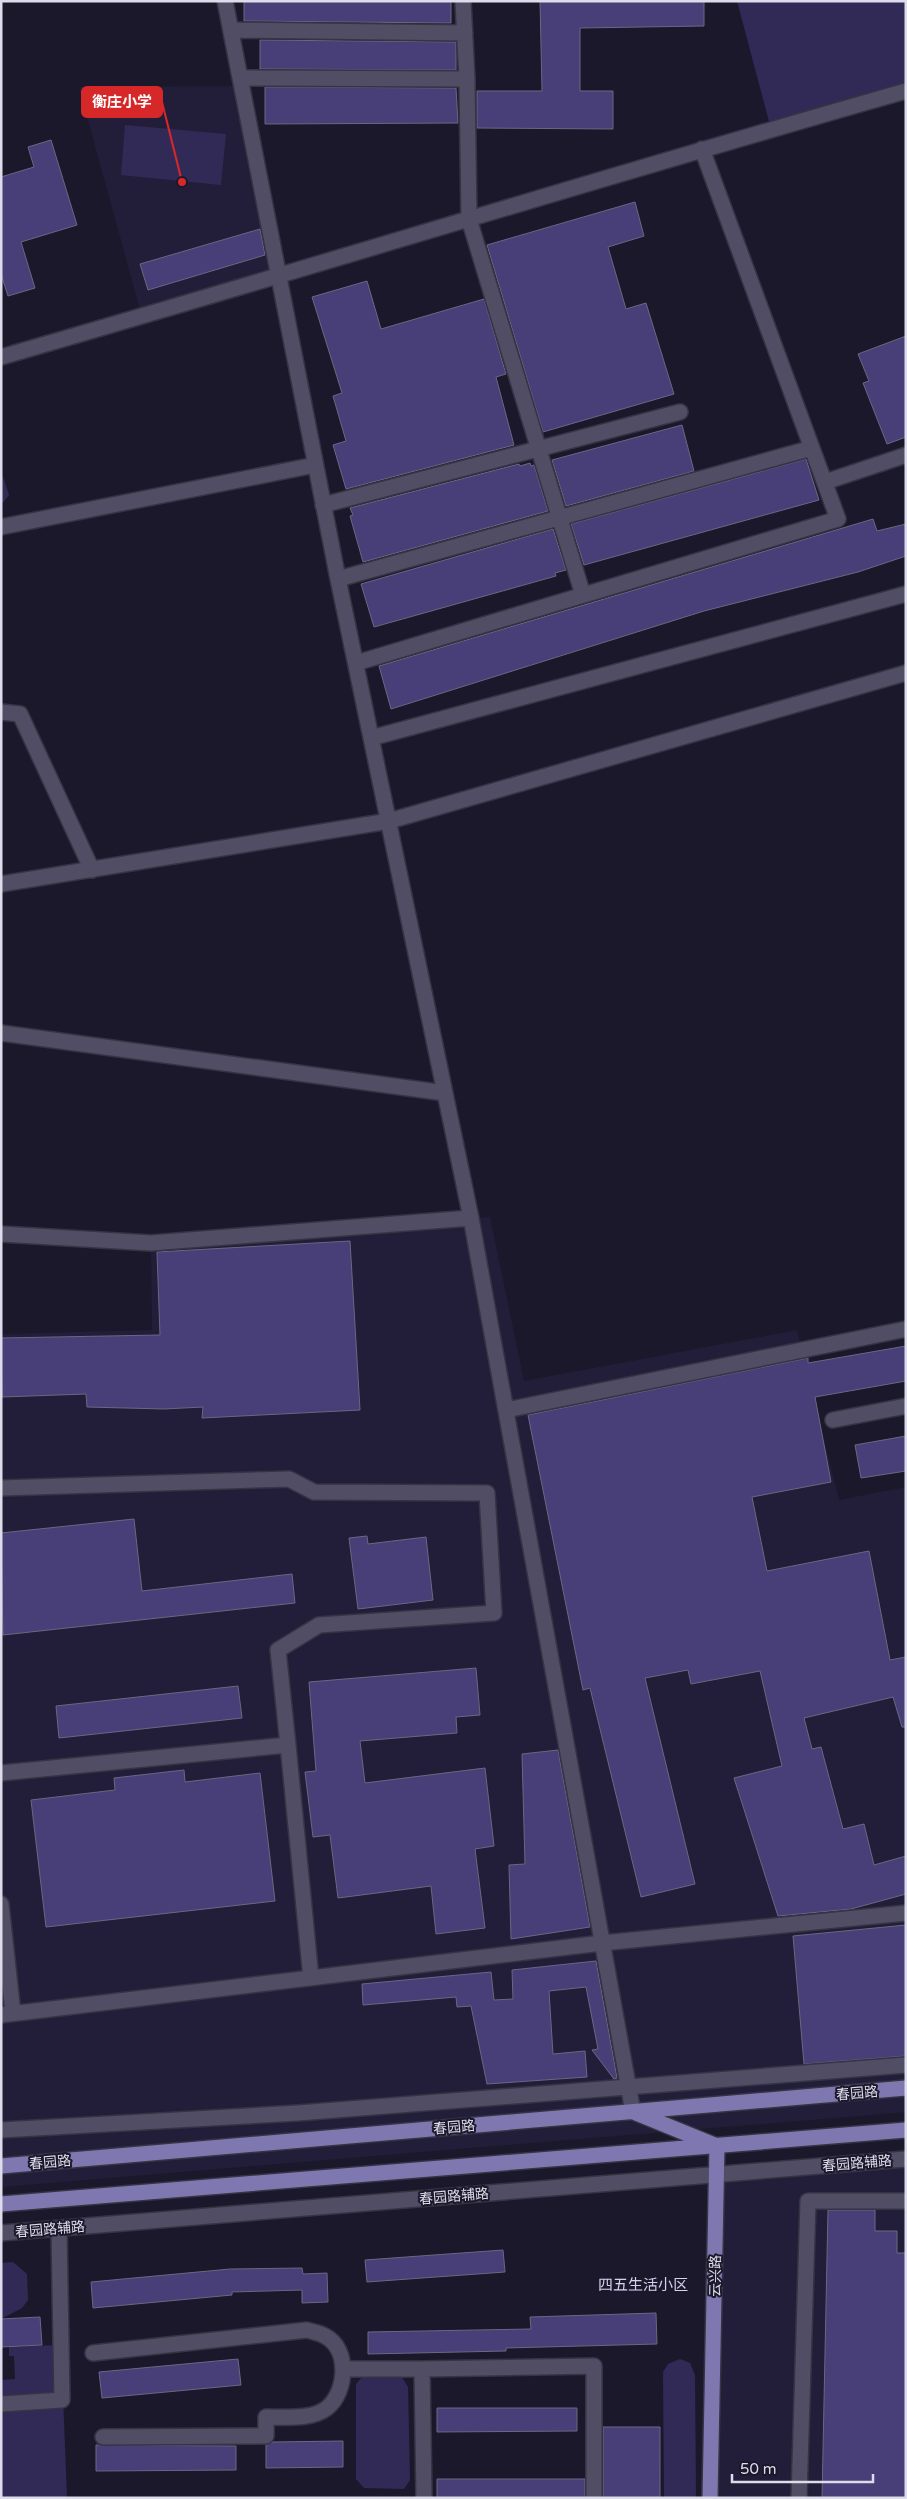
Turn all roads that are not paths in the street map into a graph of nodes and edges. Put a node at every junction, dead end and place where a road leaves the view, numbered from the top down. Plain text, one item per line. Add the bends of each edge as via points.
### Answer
1 (225, 1) edge
2 (463, 1) edge
3 (231, 30) junction
4 (465, 33) junction
5 (240, 78) junction
6 (467, 79) junction
7 (906, 91) edge
8 (702, 148) junction
9 (469, 219) junction
10 (278, 277) junction
11 (1, 357) edge
12 (680, 412) dead end
13 (538, 448) junction
14 (812, 448) junction
15 (906, 455) edge
16 (316, 466) junction
17 (825, 482) junction
18 (324, 504) junction
19 (560, 518) junction
20 (1, 527) edge
21 (338, 579) junction
22 (906, 594) edge
23 (584, 595) junction
24 (356, 663) junction
25 (906, 673) edge
26 (1, 712) edge
27 (371, 738) junction
28 (389, 822) junction
29 (92, 870) junction
30 (1, 884) edge
31 (1, 1033) edge
32 (445, 1093) junction
33 (471, 1218) junction
34 (1, 1234) edge
35 (906, 1329) edge
36 (906, 1406) edge
37 (506, 1410) junction
38 (833, 1420) dead end
39 (1, 1488) edge
40 (288, 1745) junction
41 (1, 1773) edge
42 (1, 1904) edge
43 (906, 1913) edge
44 (602, 1943) junction
45 (311, 1978) junction
46 (7, 2014) edge
47 (906, 2065) edge
48 (628, 2087) junction
49 (906, 2088) edge
50 (633, 2112) junction
51 (1, 2130) edge
52 (906, 2130) edge
53 (718, 2146) junction
54 (906, 2159) edge
55 (1, 2166) edge
56 (717, 2175) junction
57 (906, 2201) edge
58 (1, 2204) edge
59 (59, 2228) junction
60 (1, 2233) edge
61 (93, 2352) dead end
62 (343, 2369) junction
63 (422, 2369) junction
64 (1, 2404) edge
65 (103, 2437) dead end
66 (424, 2498) edge
67 (594, 2498) edge
68 (710, 2498) edge
69 (800, 2498) edge

1 - 3 street
2 - 4 street
3 - 4 street
3 - 5 street
4 - 6 street
5 - 6 street
5 - 10 street
6 - 9 street
7 - 8 street
8 - 9 street
8 - 14 street
9 - 10 street
9 - 13 street
10 - 11 street
10 - 16 street
12 - 13 street
13 - 18 street
13 - 19 street
14 - 17 street
14 - 19 street
15 - 17 street
16 - 18 street
16 - 20 street
17 - 23 street via 838,519
18 - 21 street
19 - 21 street
19 - 23 street
21 - 24 street
22 - 27 street
23 - 24 street
24 - 27 street
25 - 28 street
26 - 29 street via 20,714
27 - 28 street
28 - 29 street
28 - 32 street
29 - 30 street
31 - 32 street
32 - 33 street
33 - 34 street via 151,1242
33 - 37 street
35 - 37 street
36 - 38 street
37 - 44 street
39 - 40 street via 289,1479 314,1492 487,1494 494,1613 319,1625 278,1650
40 - 41 street
40 - 45 street
42 - 46 street
43 - 44 street
44 - 45 street
44 - 48 street
45 - 46 street
47 - 48 street
48 - 50 street
48 - 51 street via 298,2113
49 - 50 main road, 春园路
50 - 53 main road
50 - 55 main road, 春园路
52 - 53 main road
53 - 56 main road, 云兴路
53 - 58 main road
54 - 56 street, 春园路辅路
56 - 59 street, 春园路辅路
56 - 68 main road, 云兴路
57 - 69 street via 808,2201
59 - 60 street, 春园路辅路
59 - 64 street via 62,2400
61 - 62 street via 307,2330 326,2336 339,2350
62 - 63 street
62 - 65 street via 341,2388 327,2408 306,2416 266,2417 266,2436
63 - 66 street
63 - 67 street via 594,2366

